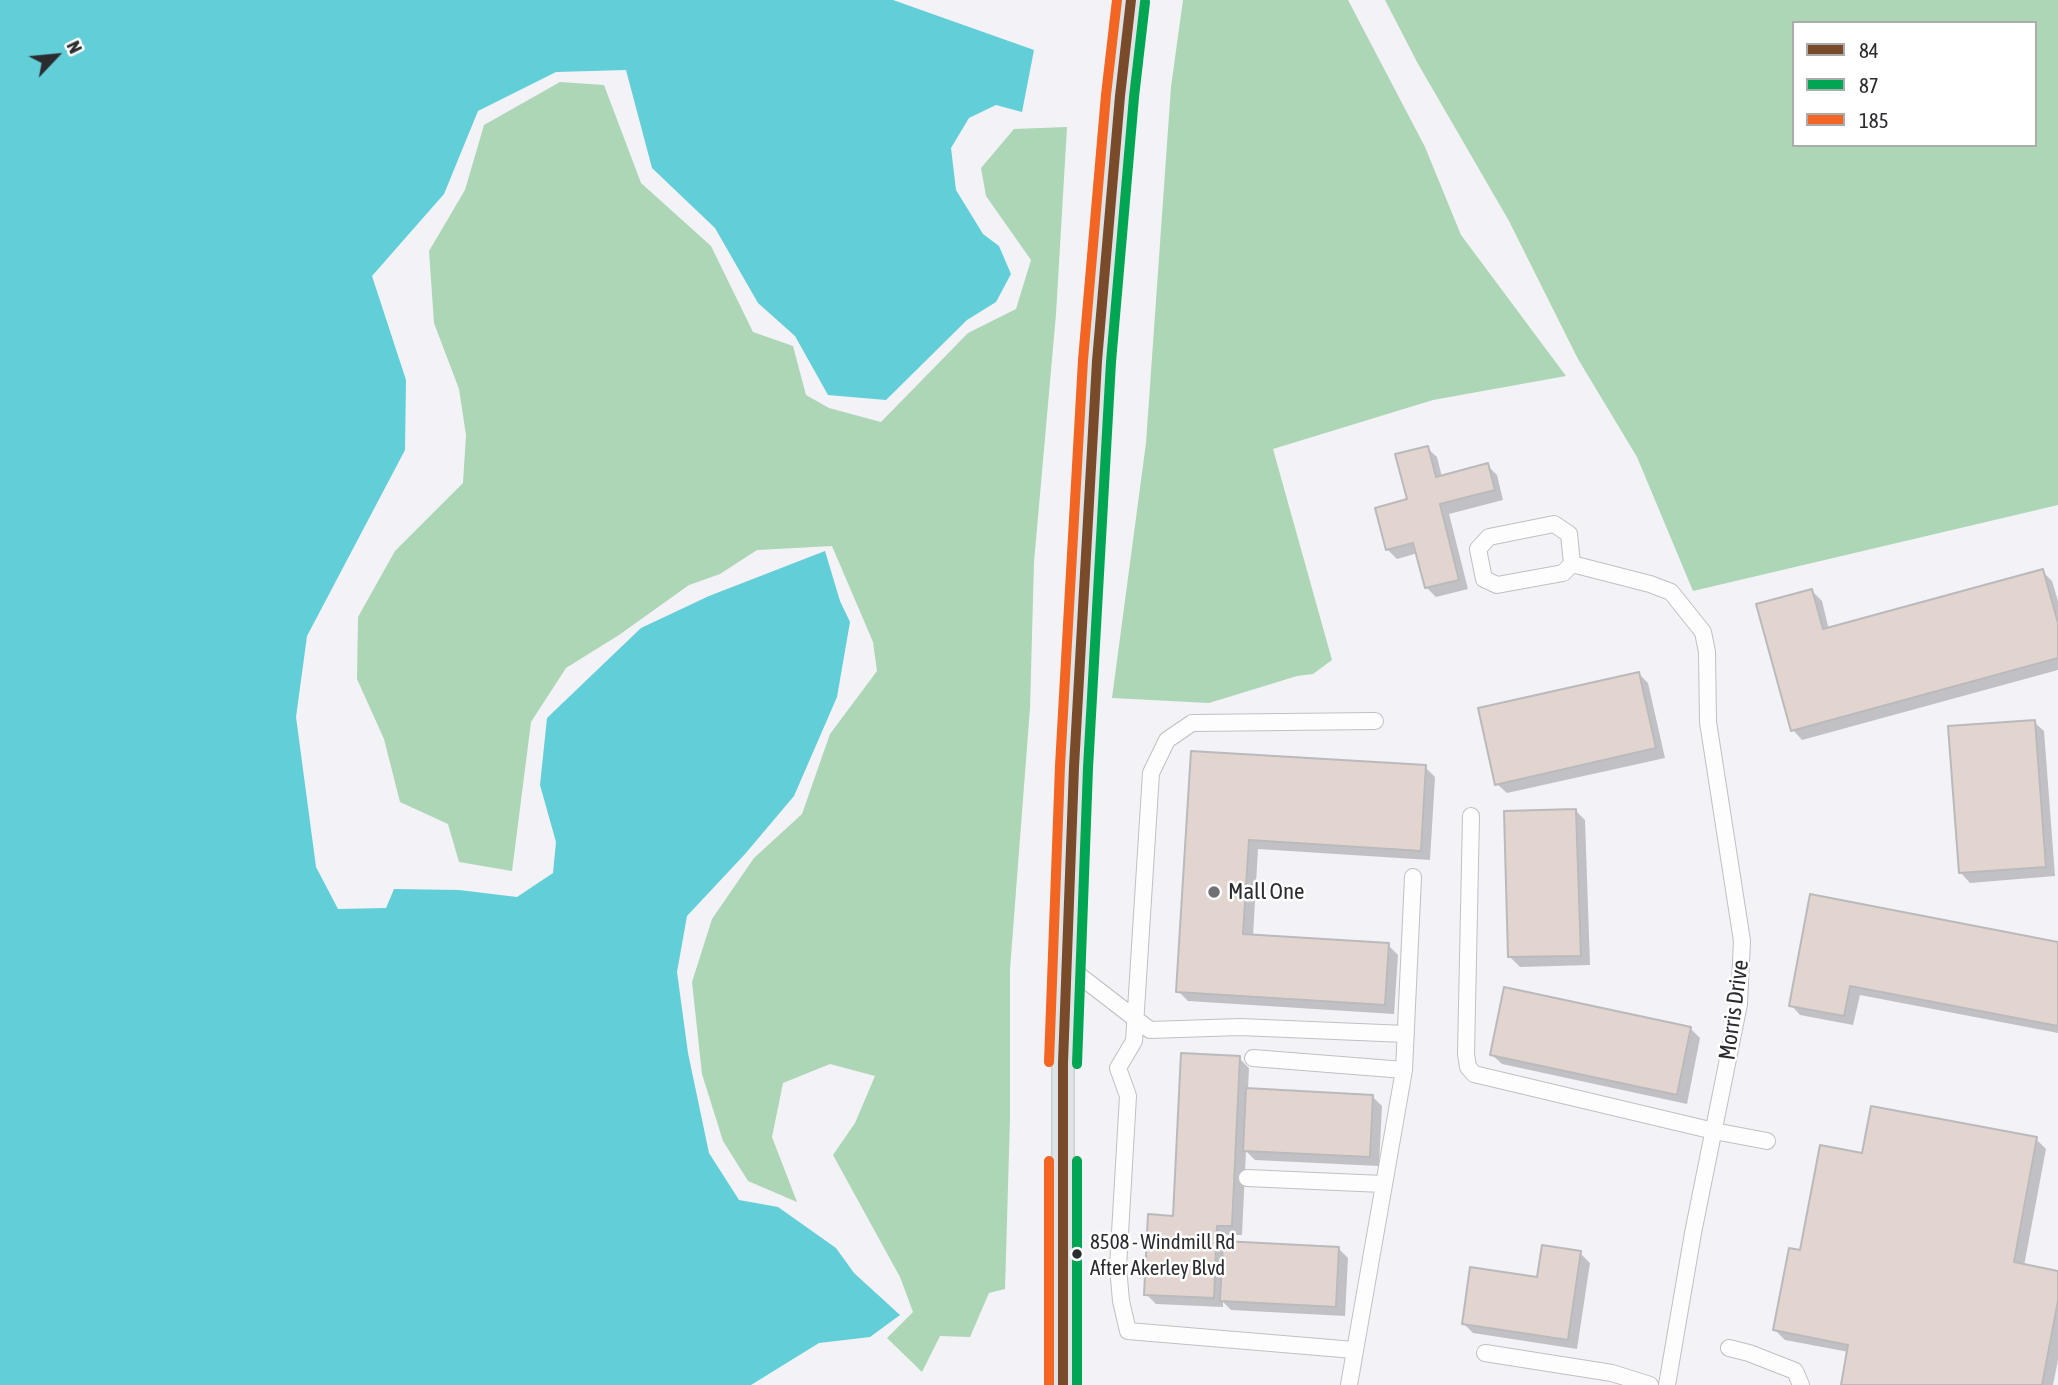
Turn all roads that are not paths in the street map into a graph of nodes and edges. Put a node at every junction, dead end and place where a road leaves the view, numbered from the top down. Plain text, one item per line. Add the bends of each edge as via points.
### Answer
1 (1131, 0) edge
2 (1573, 564) junction
3 (1375, 721) dead end
4 (1471, 816) dead end
5 (1413, 877) dead end
6 (1067, 966) junction
7 (1136, 1019) junction
8 (1406, 1034) junction
9 (1252, 1058) dead end
10 (1405, 1070) junction
11 (1714, 1131) junction
12 (1767, 1141) dead end
13 (1247, 1178) dead end
14 (1383, 1184) junction
15 (1729, 1348) dead end
16 (1354, 1350) junction
17 (1485, 1353) dead end
18 (1063, 1385) edge
19 (1349, 1385) edge
20 (1650, 1385) edge
21 (1667, 1385) edge
22 (1801, 1385) edge

1 - 6 main road via 1097,361
2 - 2 street via 1569,534 1555,524 1489,537 1478,549 1483,579 1497,585 1563,573
2 - 11 street, Morris Drive via 1671,592 1703,632 1709,722 1742,941 1739,1004
3 - 7 street via 1192,723 1167,740 1151,773
4 - 11 street via 1468,1067 1474,1074
5 - 8 street
6 - 7 street
6 - 18 main road
7 - 8 street via 1150,1030 1240,1027
7 - 16 street via 1133,1041 1118,1068 1128,1096 1118,1267 1128,1331
8 - 10 street
9 - 10 street
10 - 14 street
11 - 12 street
11 - 21 street, Morris Drive
13 - 14 street
14 - 16 street
15 - 22 street via 1795,1371
16 - 19 street
17 - 20 street via 1612,1373

